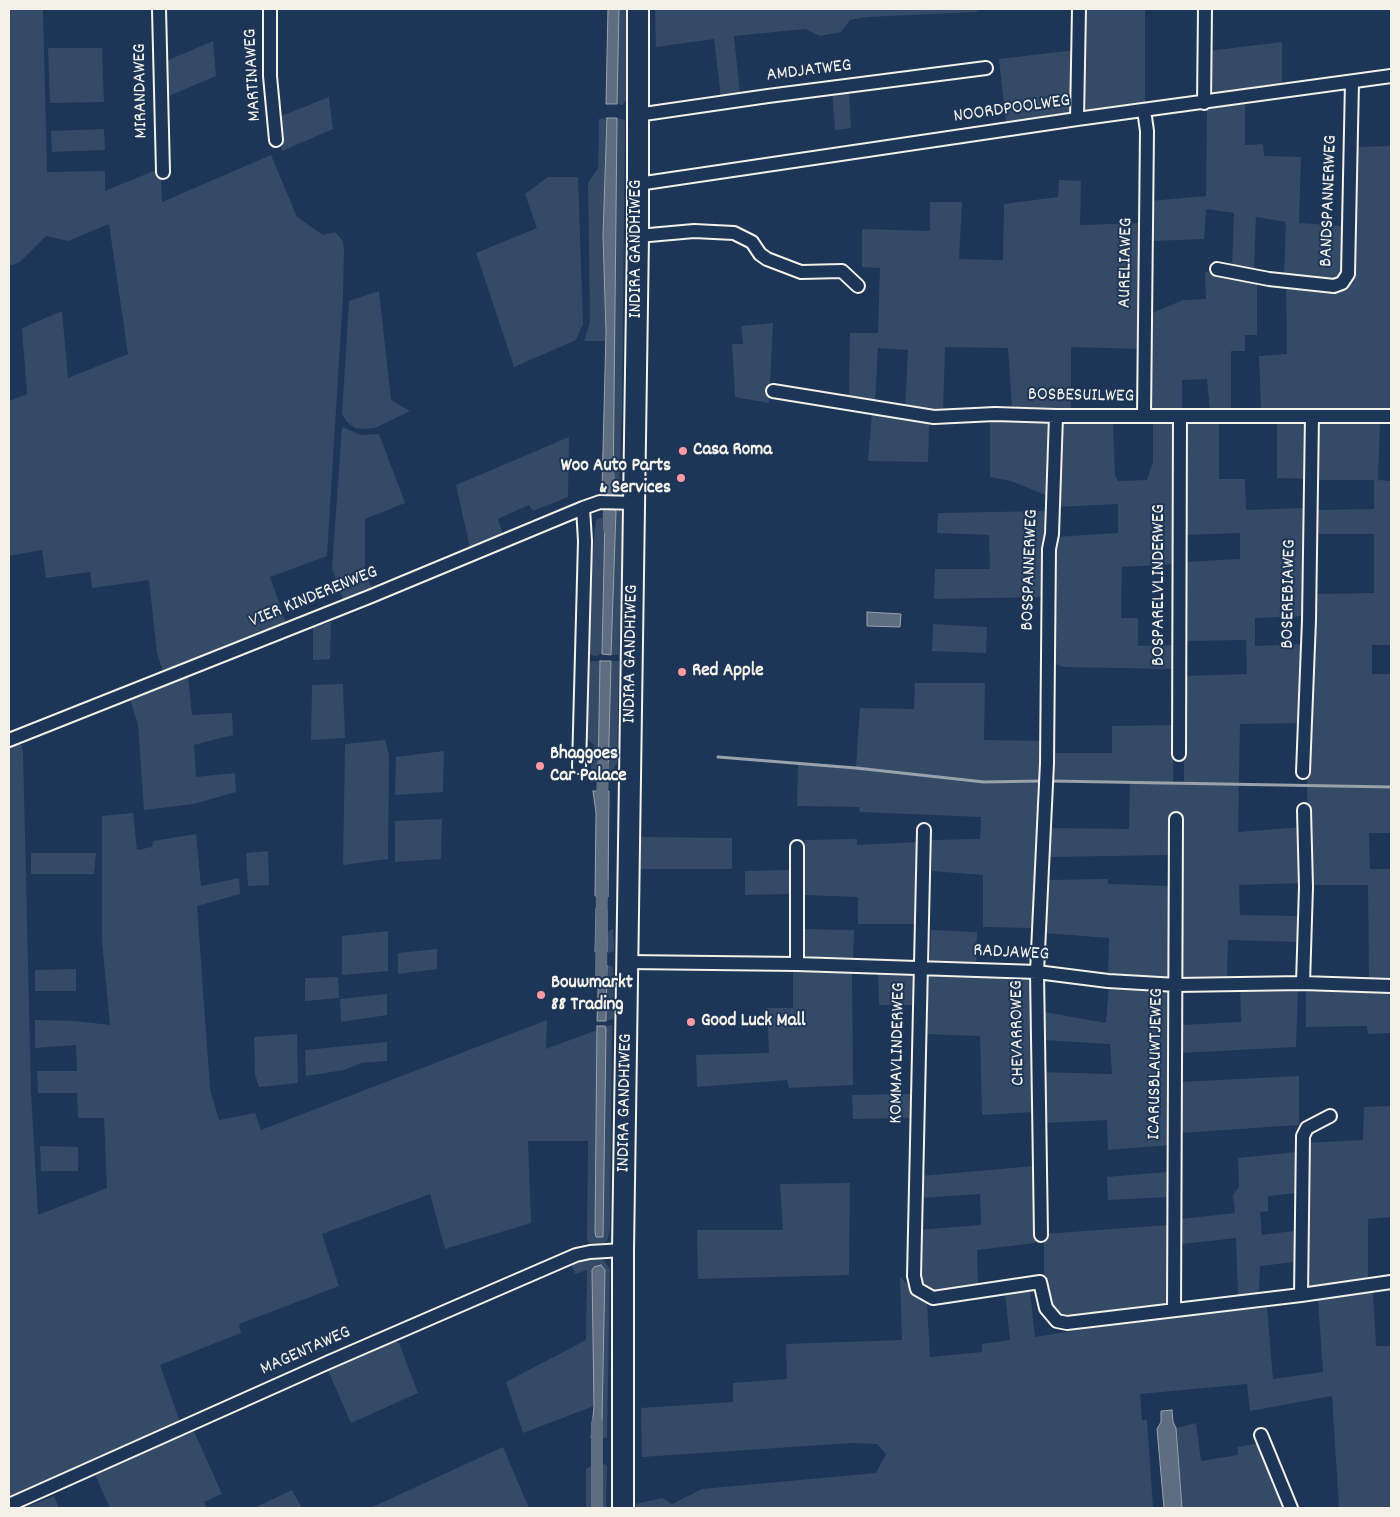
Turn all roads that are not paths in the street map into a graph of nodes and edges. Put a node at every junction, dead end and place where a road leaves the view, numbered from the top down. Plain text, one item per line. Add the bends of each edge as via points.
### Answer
1 (159, 9) edge
2 (270, 9) edge
3 (638, 9) edge
4 (1079, 9) edge
5 (1205, 9) edge
6 (986, 68) dead end
7 (1391, 76) edge
8 (1352, 82) junction
9 (1204, 103) junction
10 (1144, 110) junction
11 (637, 115) junction
12 (1077, 119) junction
13 (276, 140) dead end
14 (163, 172) dead end
15 (638, 184) junction
16 (638, 236) junction
17 (1216, 268) dead end
18 (858, 286) dead end
19 (773, 392) dead end
20 (1056, 416) junction
21 (1144, 416) junction
22 (1180, 416) junction
23 (1312, 416) junction
24 (1391, 416) edge
25 (628, 503) junction
26 (584, 508) junction
27 (9, 740) edge
28 (1179, 754) dead end
29 (579, 767) dead end
30 (1303, 772) dead end
31 (1045, 801) joint
32 (1304, 810) dead end
33 (1176, 819) dead end
34 (924, 830) dead end
35 (797, 847) dead end
36 (628, 962) junction
37 (797, 964) junction
38 (921, 969) junction
39 (1037, 972) junction
40 (1303, 983) junction
41 (1177, 985) junction
42 (1391, 986) edge
43 (1330, 1116) dead end
44 (1041, 1235) dead end
45 (624, 1250) junction
46 (1391, 1282) edge
47 (1302, 1295) junction
48 (1174, 1310) junction
49 (1261, 1435) dead end
50 (9, 1505) edge
51 (623, 1508) edge
52 (1291, 1508) edge

1 - 14 street, MIRANDAWEG
2 - 13 street, MARTINAWEG via 270,76
3 - 11 main road, INDIRA GANDHIWEG
4 - 12 street
5 - 9 street
6 - 11 street, AMDJATWEG
7 - 8 street, NOORDPOOLWEG
8 - 9 street, NOORDPOOLWEG
8 - 17 street, BANDSPANNERWEG via 1348,274 1342,283 1334,286 1269,279
9 - 10 street, NOORDPOOLWEG
10 - 12 street, NOORDPOOLWEG
10 - 21 street, AURELIAWEG via 1147,131
11 - 15 main road, INDIRA GANDHIWEG
12 - 15 street, NOORDPOOLWEG
15 - 16 main road, INDIRA GANDHIWEG
16 - 18 street via 694,231 734,233 752,242 767,259 801,272 842,271
16 - 25 main road, INDIRA GANDHIWEG
19 - 20 street, BOSBESUILWEG via 934,417
20 - 21 street, BOSBESUILWEG
20 - 31 street, BOSSPANNERWEG via 1049,549
21 - 22 street, BOSBESUILWEG
22 - 23 street, BOSBESUILWEG
22 - 28 street, BOSPARELVLINDERWEG
23 - 24 street, BOSBESUILWEG
23 - 30 street, BOSEREBIAWEG
25 - 26 street, VIER KINDERENWEG via 600,502
25 - 36 main road, INDIRA GANDHIWEG
26 - 27 street, VIER KINDERENWEG
26 - 29 street
31 - 39 street, CHEVARROWEG
32 - 40 street
33 - 41 street, ICARUSBLAUWTJEWEG
34 - 38 street, KOMMAVLINDERWEG
35 - 37 street
36 - 37 street, RADJAWEG
36 - 45 main road, INDIRA GANDHIWEG
37 - 38 street, RADJAWEG
38 - 39 street, RADJAWEG
38 - 48 street, KOMMAVLINDERWEG via 914,1276 917,1289 934,1298 1040,1282 1046,1308 1057,1321 1068,1323
39 - 41 street, RADJAWEG
39 - 44 street, CHEVARROWEG
40 - 41 street, RADJAWEG
40 - 42 street, RADJAWEG
41 - 48 street, ICARUSBLAUWTJEWEG
43 - 47 street via 1307,1128 1303,1136
45 - 50 street, MAGENTAWEG via 590,1252 568,1258
45 - 51 main road, INDIRA GANDHIWEG
46 - 47 street
47 - 48 street
49 - 52 street

